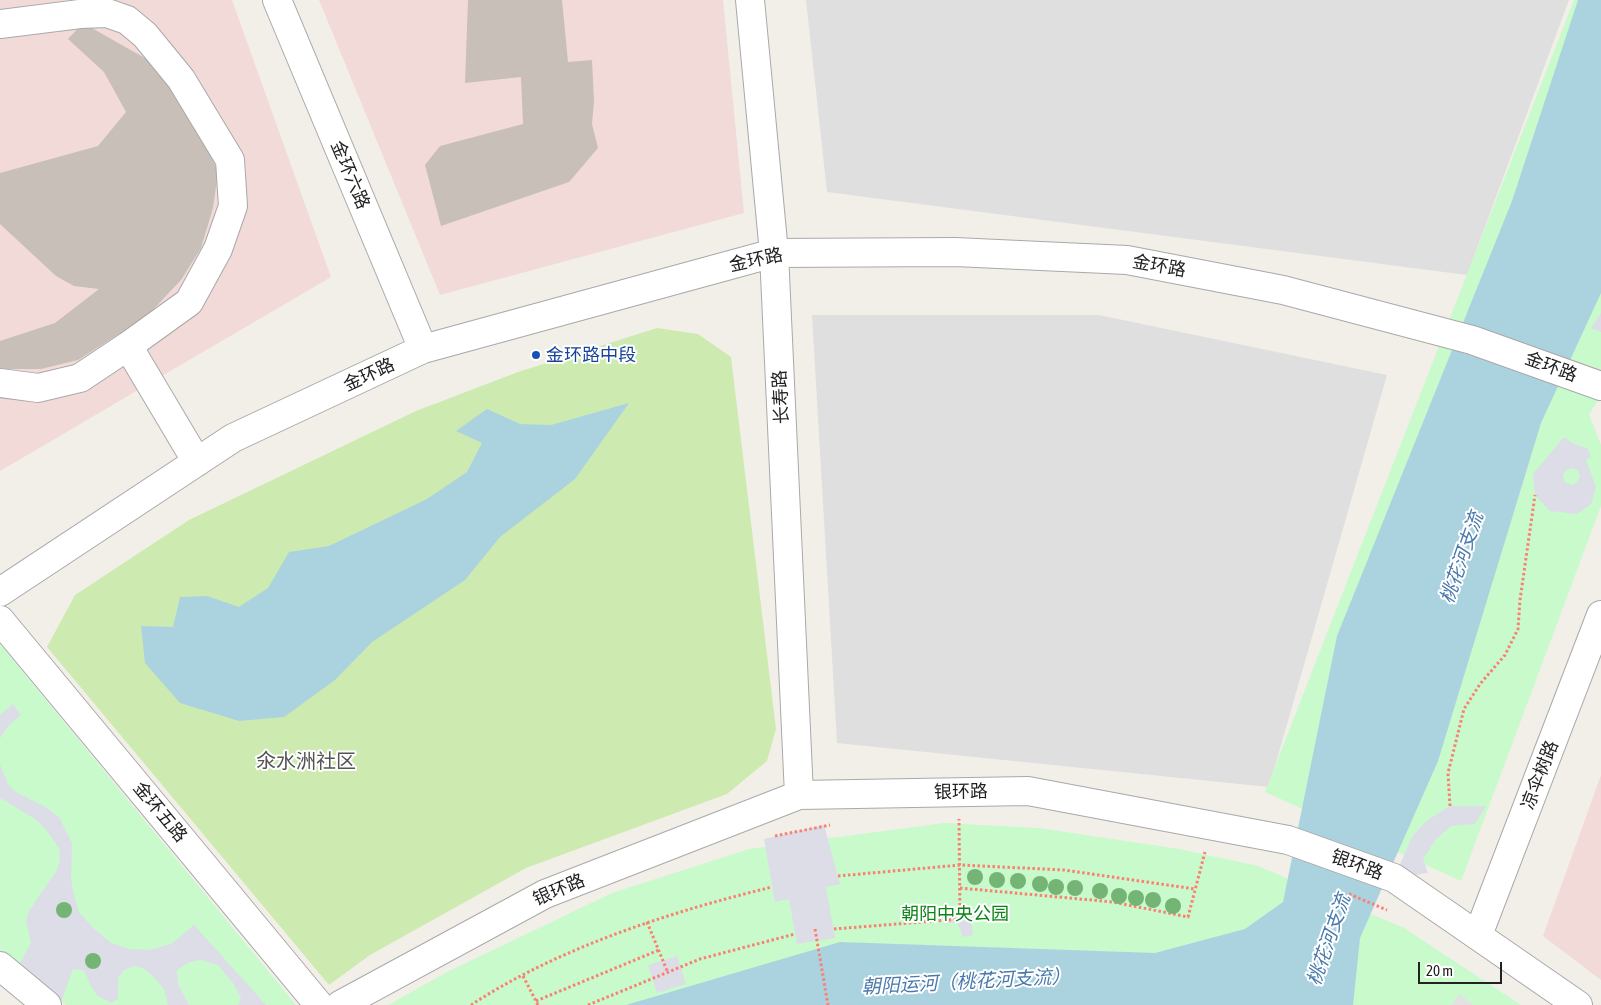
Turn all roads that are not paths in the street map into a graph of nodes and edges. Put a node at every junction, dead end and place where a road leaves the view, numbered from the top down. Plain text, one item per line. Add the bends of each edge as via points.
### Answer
1 (277, 0) edge
2 (750, 0) edge
3 (0, 24) edge
4 (774, 253) junction
5 (128, 346) junction
6 (423, 349) junction
7 (1589, 381) edge
8 (0, 383) edge
9 (197, 462) junction
10 (0, 592) edge
11 (1601, 616) edge
12 (0, 620) edge
13 (799, 795) junction
14 (1478, 935) junction
15 (0, 966) edge
16 (47, 1005) edge
17 (319, 1005) edge
18 (340, 1005) edge
19 (1578, 1005) edge

1 - 6 street, 金环六路
2 - 4 street, 长寿路
3 - 5 street via 107,13 127,20 181,79 230,160 233,206 218,249 188,302
4 - 6 street, 金环路
4 - 7 street, 金环路 via 955,252 1126,260 1283,290 1472,340
4 - 13 street, 长寿路
5 - 8 street via 80,378 38,388
5 - 9 street
6 - 9 street, 金环路 via 233,438
9 - 10 street, 金环路
11 - 14 street, 凉伞树路
12 - 17 street, 金环五路
13 - 14 street, 银环路 via 1028,791 1288,840 1394,878
13 - 18 street, 银环路 via 545,894
14 - 19 street, 银环路
15 - 16 street

